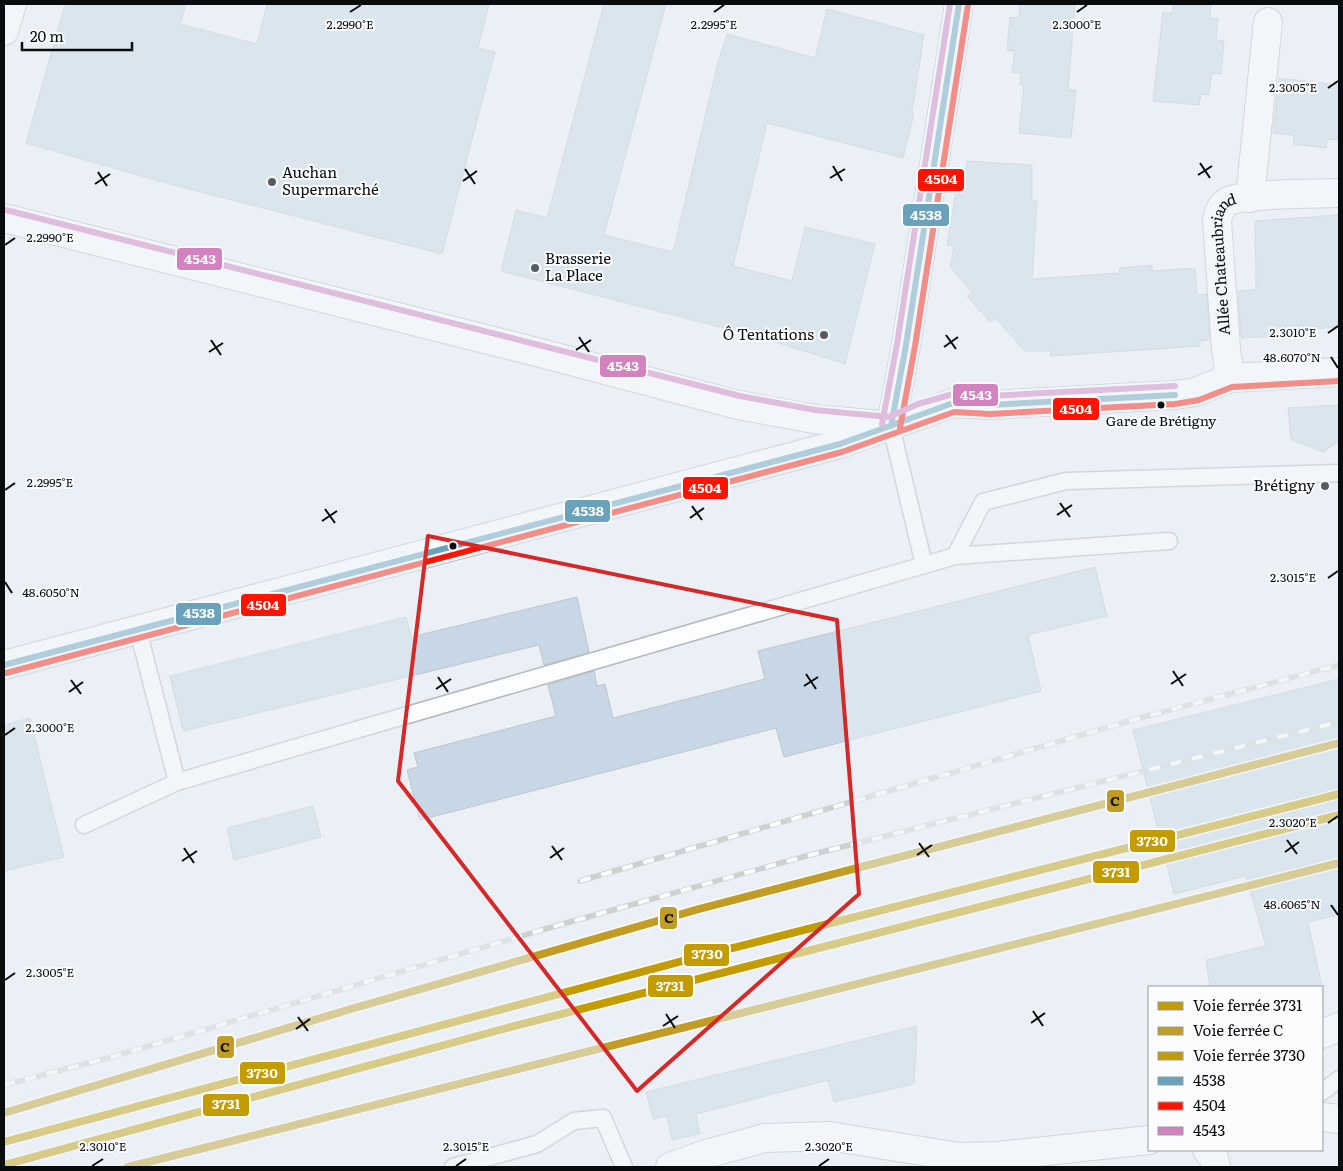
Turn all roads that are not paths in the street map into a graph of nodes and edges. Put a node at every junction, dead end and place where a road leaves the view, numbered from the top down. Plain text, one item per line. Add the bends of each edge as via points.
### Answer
1 (12, 4) edge
2 (959, 4) edge
3 (1268, 22) dead end
4 (4, 31) edge
5 (1339, 192) edge
6 (1250, 198) junction
7 (4, 218) edge
8 (1339, 372) edge
9 (1230, 378) junction
10 (891, 426) junction
11 (1339, 473) edge
12 (1169, 541) dead end
13 (954, 556) junction
14 (924, 565) junction
15 (138, 630) junction
16 (4, 665) edge
17 (177, 782) junction
18 (84, 825) dead end
19 (1339, 1027) edge
20 (1323, 1034) edge
21 (1339, 1078) edge
22 (1323, 1091) edge
23 (1323, 1117) edge
24 (1339, 1119) edge
25 (1148, 1140) edge
26 (1208, 1151) edge
27 (453, 1167) edge
28 (624, 1167) edge
29 (670, 1167) edge
30 (1216, 1167) edge

1 - 4 street
2 - 10 street
3 - 6 street, Allée Chateaubriand
5 - 6 street, Allée Chateaubriand
6 - 9 street, Allée Chateaubriand via 1229,201 1220,208 1217,220
7 - 10 street via 738,405 814,419
8 - 9 street
9 - 10 street via 1196,392 1175,395 990,405 953,403 921,412
10 - 14 lane
10 - 15 street via 840,444
11 - 13 lane via 1066,481 983,502
12 - 13 lane
13 - 14 lane
14 - 17 lane
15 - 16 street
15 - 17 lane
17 - 18 lane
19 - 20 street
21 - 22 lane
23 - 24 street
25 - 29 street via 959,1157 829,1136 765,1138
26 - 30 street
27 - 28 lane via 537,1144 574,1121 603,1118

